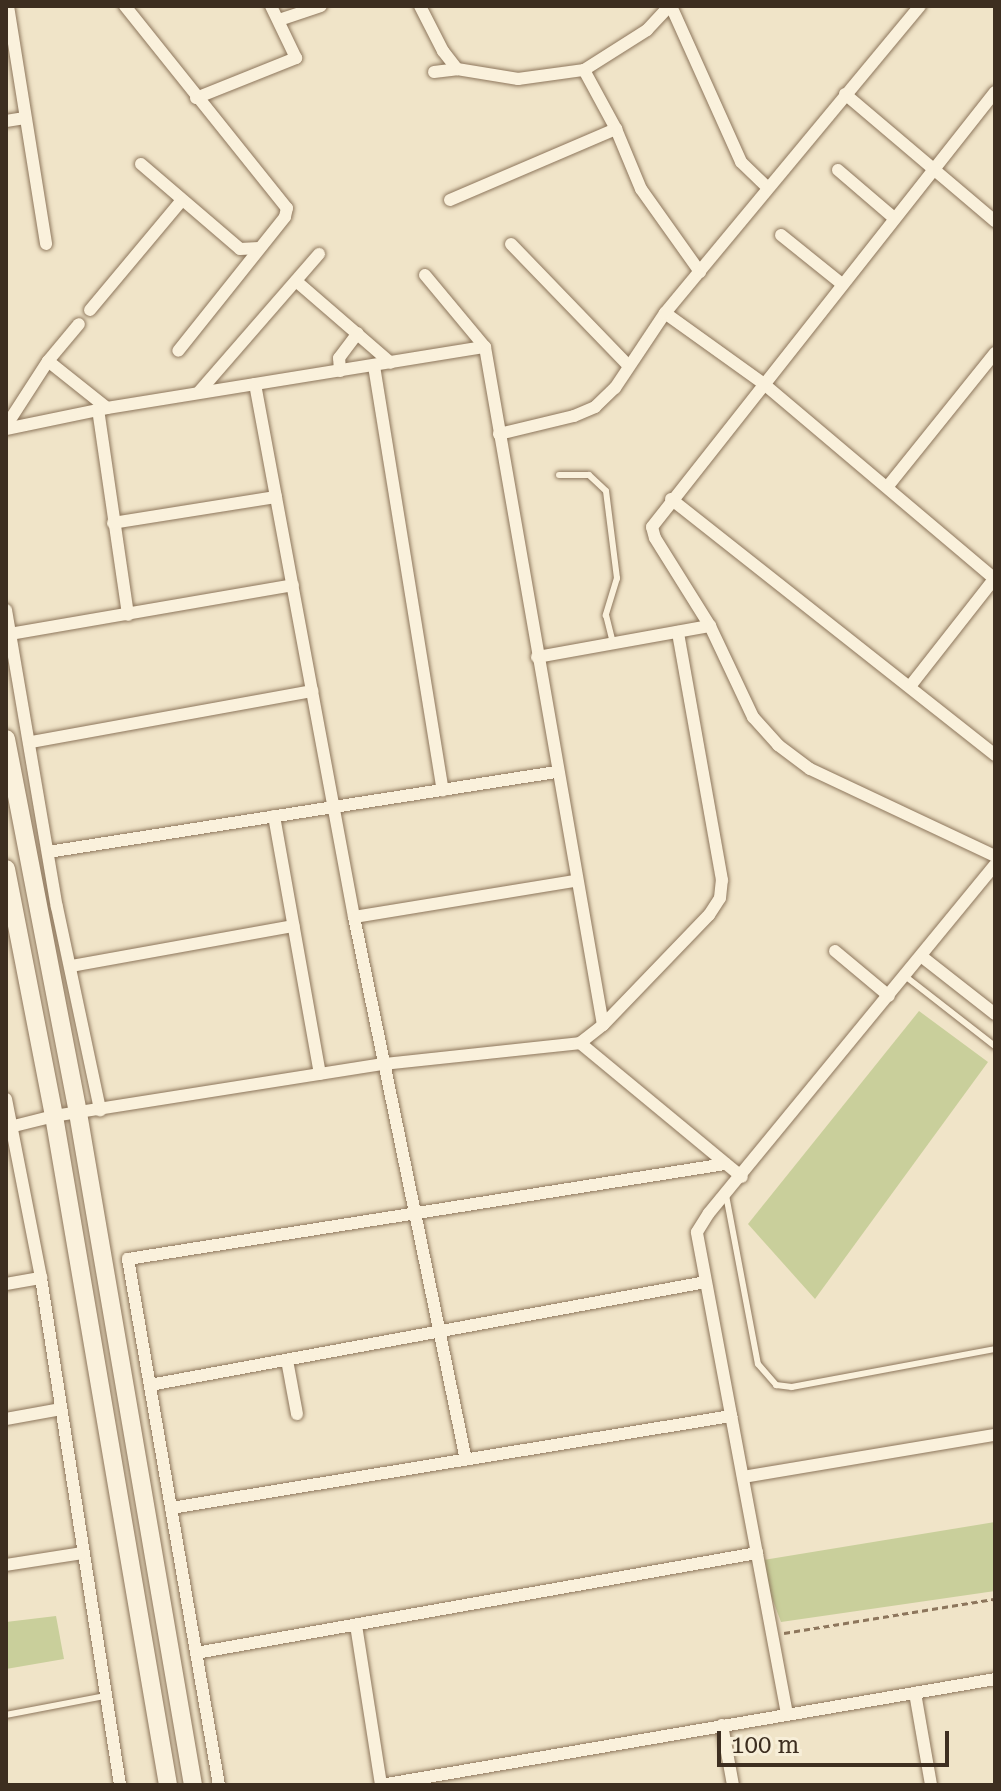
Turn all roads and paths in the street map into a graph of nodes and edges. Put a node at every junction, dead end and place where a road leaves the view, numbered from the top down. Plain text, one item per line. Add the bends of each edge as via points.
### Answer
1 (8, 6) edge
2 (125, 6) edge
3 (271, 6) edge
4 (321, 6) edge
5 (420, 6) edge
6 (670, 6) edge
7 (920, 6) edge
8 (279, 20) junction
9 (457, 69) junction
10 (584, 70) junction
11 (434, 72) dead end
12 (995, 92) edge
13 (845, 94) junction
14 (196, 98) junction
15 (25, 118) junction
16 (6, 121) edge
17 (616, 129) junction
18 (141, 164) dead end
19 (932, 169) junction
20 (838, 170) dead end
21 (767, 187) junction
22 (450, 200) dead end
23 (181, 201) junction
24 (894, 218) junction
25 (995, 221) edge
26 (781, 235) dead end
27 (46, 244) dead end
28 (511, 244) dead end
29 (259, 248) junction
30 (319, 254) dead end
31 (700, 272) junction
32 (425, 275) dead end
33 (296, 281) junction
34 (842, 284) junction
35 (90, 310) dead end
36 (665, 313) junction
37 (79, 324) dead end
38 (358, 333) junction
39 (485, 347) junction
40 (178, 351) dead end
41 (995, 353) edge
42 (48, 361) junction
43 (391, 363) junction
44 (628, 365) junction
45 (374, 366) junction
46 (340, 371) junction
47 (255, 384) junction
48 (764, 384) junction
49 (199, 392) junction
50 (102, 409) junction
51 (6, 427) edge
52 (499, 434) junction
53 (559, 475) dead end
54 (888, 486) junction
55 (276, 497) junction
56 (671, 499) junction
57 (113, 523) junction
58 (995, 578) edge
59 (293, 585) junction
60 (6, 610) edge
61 (128, 615) junction
62 (710, 626) junction
63 (678, 632) junction
64 (10, 634) junction
65 (613, 643) junction
66 (537, 657) junction
67 (911, 685) junction
68 (312, 691) junction
69 (6, 739) edge
70 (31, 742) junction
71 (995, 755) edge
72 (556, 772) junction
73 (443, 790) junction
74 (334, 807) junction
75 (274, 816) junction
76 (48, 852) junction
77 (995, 856) edge
78 (995, 865) edge
79 (6, 869) edge
80 (575, 881) junction
81 (354, 917) junction
82 (293, 926) junction
83 (835, 951) dead end
84 (921, 956) junction
85 (71, 966) junction
86 (905, 976) junction
87 (889, 996) junction
88 (995, 1014) edge
89 (603, 1025) junction
90 (580, 1043) junction
91 (995, 1046) edge
92 (384, 1064) junction
93 (320, 1074) junction
94 (6, 1099) edge
95 (100, 1110) junction
96 (78, 1113) junction
97 (54, 1116) junction
98 (8, 1128) edge
99 (725, 1164) junction
100 (742, 1177) junction
101 (726, 1195) junction
102 (417, 1211) junction
103 (41, 1278) junction
104 (706, 1282) junction
105 (6, 1284) edge
106 (441, 1331) junction
107 (995, 1349) edge
108 (287, 1360) junction
109 (150, 1385) junction
110 (61, 1409) junction
111 (297, 1414) dead end
112 (731, 1416) junction
113 (6, 1419) edge
114 (995, 1435) edge
115 (466, 1460) junction
116 (743, 1477) junction
117 (171, 1508) junction
118 (83, 1553) junction
119 (757, 1553) junction
120 (6, 1565) edge
121 (995, 1599) edge
122 (356, 1625) junction
123 (772, 1635) junction
124 (196, 1653) junction
125 (995, 1679) edge
126 (915, 1693) junction
127 (105, 1696) junction
128 (787, 1714) junction
129 (6, 1715) edge
130 (722, 1725) junction
131 (120, 1785) edge
132 (168, 1785) edge
133 (193, 1785) edge
134 (219, 1785) edge
135 (381, 1785) edge
136 (733, 1785) edge
137 (931, 1785) edge

1 - 15 street
2 - 14 street
3 - 8 street
4 - 8 street
5 - 9 street
6 - 10 street via 647,30
6 - 21 street via 741,162
7 - 13 street
8 - 14 street via 296,53 293,61
9 - 10 street via 498,79
9 - 11 street
10 - 17 street
12 - 19 street
13 - 19 street
13 - 21 street
14 - 29 street via 287,208
15 - 16 street
15 - 27 street
17 - 22 street
17 - 31 street via 641,189
18 - 23 street
19 - 24 street
19 - 25 street
20 - 24 street
21 - 31 street
23 - 29 street via 240,249
23 - 35 street
24 - 34 street
26 - 34 street
28 - 44 street
29 - 40 street
30 - 33 street
31 - 36 street
32 - 39 street
33 - 38 street
33 - 49 street
34 - 48 street
36 - 44 street
36 - 48 street
37 - 42 street
38 - 43 street
38 - 46 street via 339,358
39 - 43 street
39 - 52 street
41 - 54 street
42 - 50 street
42 - 51 street
43 - 45 street
44 - 52 street via 595,407
45 - 46 street
45 - 73 street
46 - 47 street
47 - 49 street
47 - 55 street
48 - 54 street
48 - 56 street
49 - 50 street
50 - 51 street
50 - 57 street
52 - 66 street
53 - 65 lane via 589,475 606,491 617,578 606,615
54 - 58 street
55 - 57 street
55 - 59 street
56 - 62 street via 652,527 655,538
56 - 67 street
57 - 61 street
58 - 67 street
59 - 61 street
59 - 68 street
60 - 64 street
61 - 64 street
62 - 63 street
62 - 77 street via 753,717 778,745 810,769 880,805
63 - 65 street
63 - 89 street via 722,880 720,898
64 - 70 street
65 - 66 street
66 - 72 street
67 - 71 street
68 - 70 street
68 - 74 street
69 - 96 street
70 - 76 street
72 - 73 street
72 - 80 street
73 - 74 street
74 - 75 street
74 - 81 street
75 - 76 street
75 - 82 street
76 - 85 street
78 - 84 street
79 - 97 street
80 - 81 street
80 - 89 street
81 - 92 street
82 - 85 street
82 - 93 street
83 - 87 street
84 - 86 street
84 - 88 street
85 - 95 street
86 - 87 street
86 - 91 lane
87 - 100 street
89 - 90 street
90 - 92 street
90 - 99 street
92 - 93 street
92 - 102 street
93 - 95 street
94 - 98 street
95 - 96 street
96 - 97 street
96 - 133 street
97 - 98 street
97 - 132 street
98 - 103 street
99 - 100 street
99 - 102 street
100 - 101 street
101 - 104 street via 697,1232
101 - 107 lane via 758,1364 776,1385 792,1387
102 - 106 street
102 - 109 street via 128,1259
103 - 105 street
103 - 110 street
104 - 106 street
104 - 112 street
106 - 108 street
106 - 115 street
108 - 109 street
108 - 111 street
109 - 117 street
110 - 113 street
110 - 118 street
112 - 115 street
112 - 116 street
114 - 116 street
115 - 117 street
116 - 119 street
117 - 124 street
118 - 120 street
118 - 127 street
119 - 122 street
119 - 123 street
121 - 123 path
122 - 124 street
122 - 135 street
123 - 128 street
124 - 134 street
125 - 126 street
126 - 128 street
126 - 137 street
127 - 129 lane
127 - 131 street
128 - 130 street
130 - 135 street
130 - 136 street

